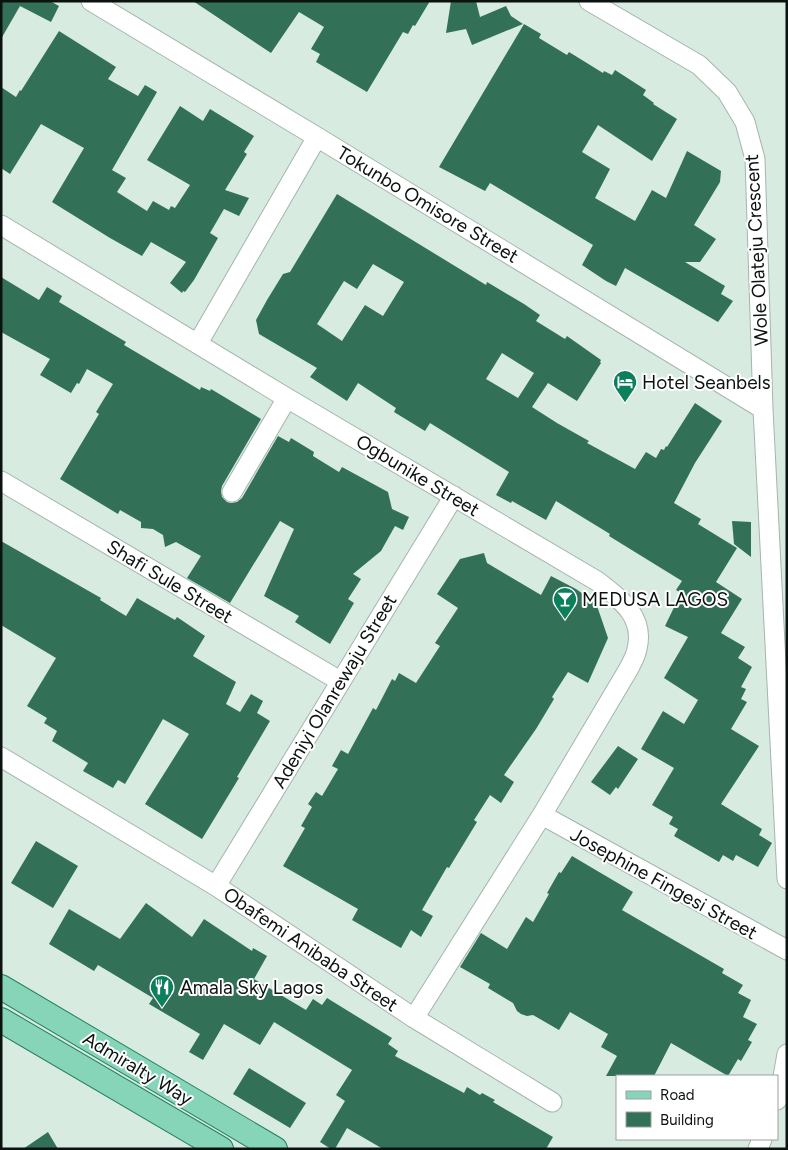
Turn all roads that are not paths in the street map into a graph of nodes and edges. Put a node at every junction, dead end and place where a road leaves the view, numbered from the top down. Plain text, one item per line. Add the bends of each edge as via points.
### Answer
1 (92, 1) edge
2 (589, 1) edge
3 (318, 137) junction
4 (1, 225) edge
5 (198, 343) junction
6 (287, 398) junction
7 (764, 409) junction
8 (1, 481) edge
9 (232, 492) dead end
10 (454, 496) junction
11 (340, 681) junction
12 (1, 757) edge
13 (542, 815) junction
14 (787, 879) edge
15 (216, 886) junction
16 (787, 950) edge
17 (1, 987) edge
18 (414, 1018) junction
19 (1, 1020) edge
20 (787, 1054) edge
21 (778, 1097) edge
22 (552, 1102) dead end
23 (221, 1149) edge
24 (275, 1149) edge

1 - 3 street, Tokunbo Omisore Street
2 - 7 street, Wole Olateju Crescent via 699,65 727,92 745,122 755,158
3 - 5 street
3 - 7 street, Tokunbo Omisore Street
4 - 5 street, Ogbunike Street
5 - 6 street, Ogbunike Street
6 - 9 street
6 - 10 street, Ogbunike Street
7 - 14 street, Wole Olateju Crescent
8 - 11 street, Shafi Sule Street
10 - 11 street, Adeniyi Olanrewaju Street
10 - 13 street, Ogbunike Street via 603,586 631,611 639,629 637,650 628,670
11 - 15 street, Adeniyi Olanrewaju Street
12 - 15 street, Obafemi Anibaba Street
13 - 16 street, Josephine Fingesi Street
13 - 18 street, Obafemi Anibaba Street
15 - 18 street, Obafemi Anibaba Street
17 - 24 main road, Admiralty Way
18 - 22 street
19 - 23 main road, Admiralty Way
20 - 21 street

